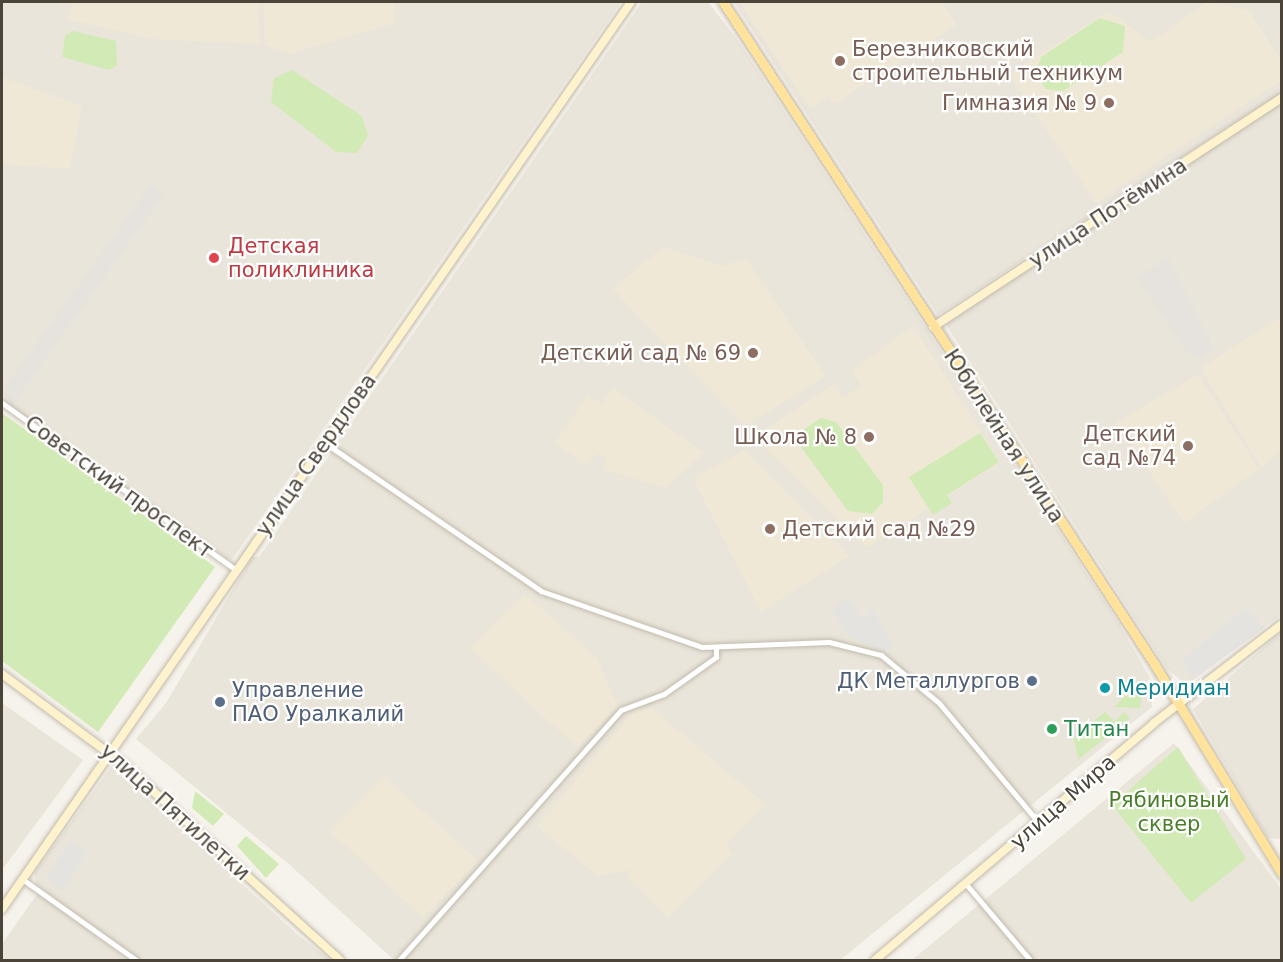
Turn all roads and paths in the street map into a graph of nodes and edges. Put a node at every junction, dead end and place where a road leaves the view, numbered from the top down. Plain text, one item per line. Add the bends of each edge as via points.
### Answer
1 (631, 2) edge
2 (723, 2) edge
3 (1281, 98) edge
4 (933, 327) junction
5 (2, 403) edge
6 (325, 443) junction
7 (236, 570) junction
8 (1281, 624) edge
9 (716, 649) junction
10 (2, 674) edge
11 (1179, 704) junction
12 (110, 752) junction
13 (1039, 823) junction
14 (1281, 873) edge
15 (22, 879) junction
16 (966, 884) junction
17 (2, 909) edge
18 (136, 960) edge
19 (340, 960) edge
20 (399, 960) edge
21 (875, 960) edge
22 (1030, 960) edge

1 - 6 main road, улица Свердлова
2 - 4 main road, Юбилейная улица
3 - 4 main road, улица Потёмина
4 - 11 main road, Юбилейная улица
5 - 7 street, Советский проспект
6 - 7 main road, улица Свердлова
6 - 9 street via 541,591
7 - 12 main road, улица Свердлова
8 - 11 main road, улица Мира
9 - 13 street via 829,642 881,655 939,703
9 - 20 street via 716,657 664,694 621,710
10 - 12 main road, улица Пятилетки
11 - 13 main road, улица Мира
11 - 14 main road, Юбилейная улица
12 - 15 main road, улица Свердлова
12 - 19 main road, улица Пятилетки
13 - 16 main road, улица Мира
15 - 17 main road, улица Свердлова
15 - 18 street
16 - 21 main road, улица Мира
16 - 22 street

